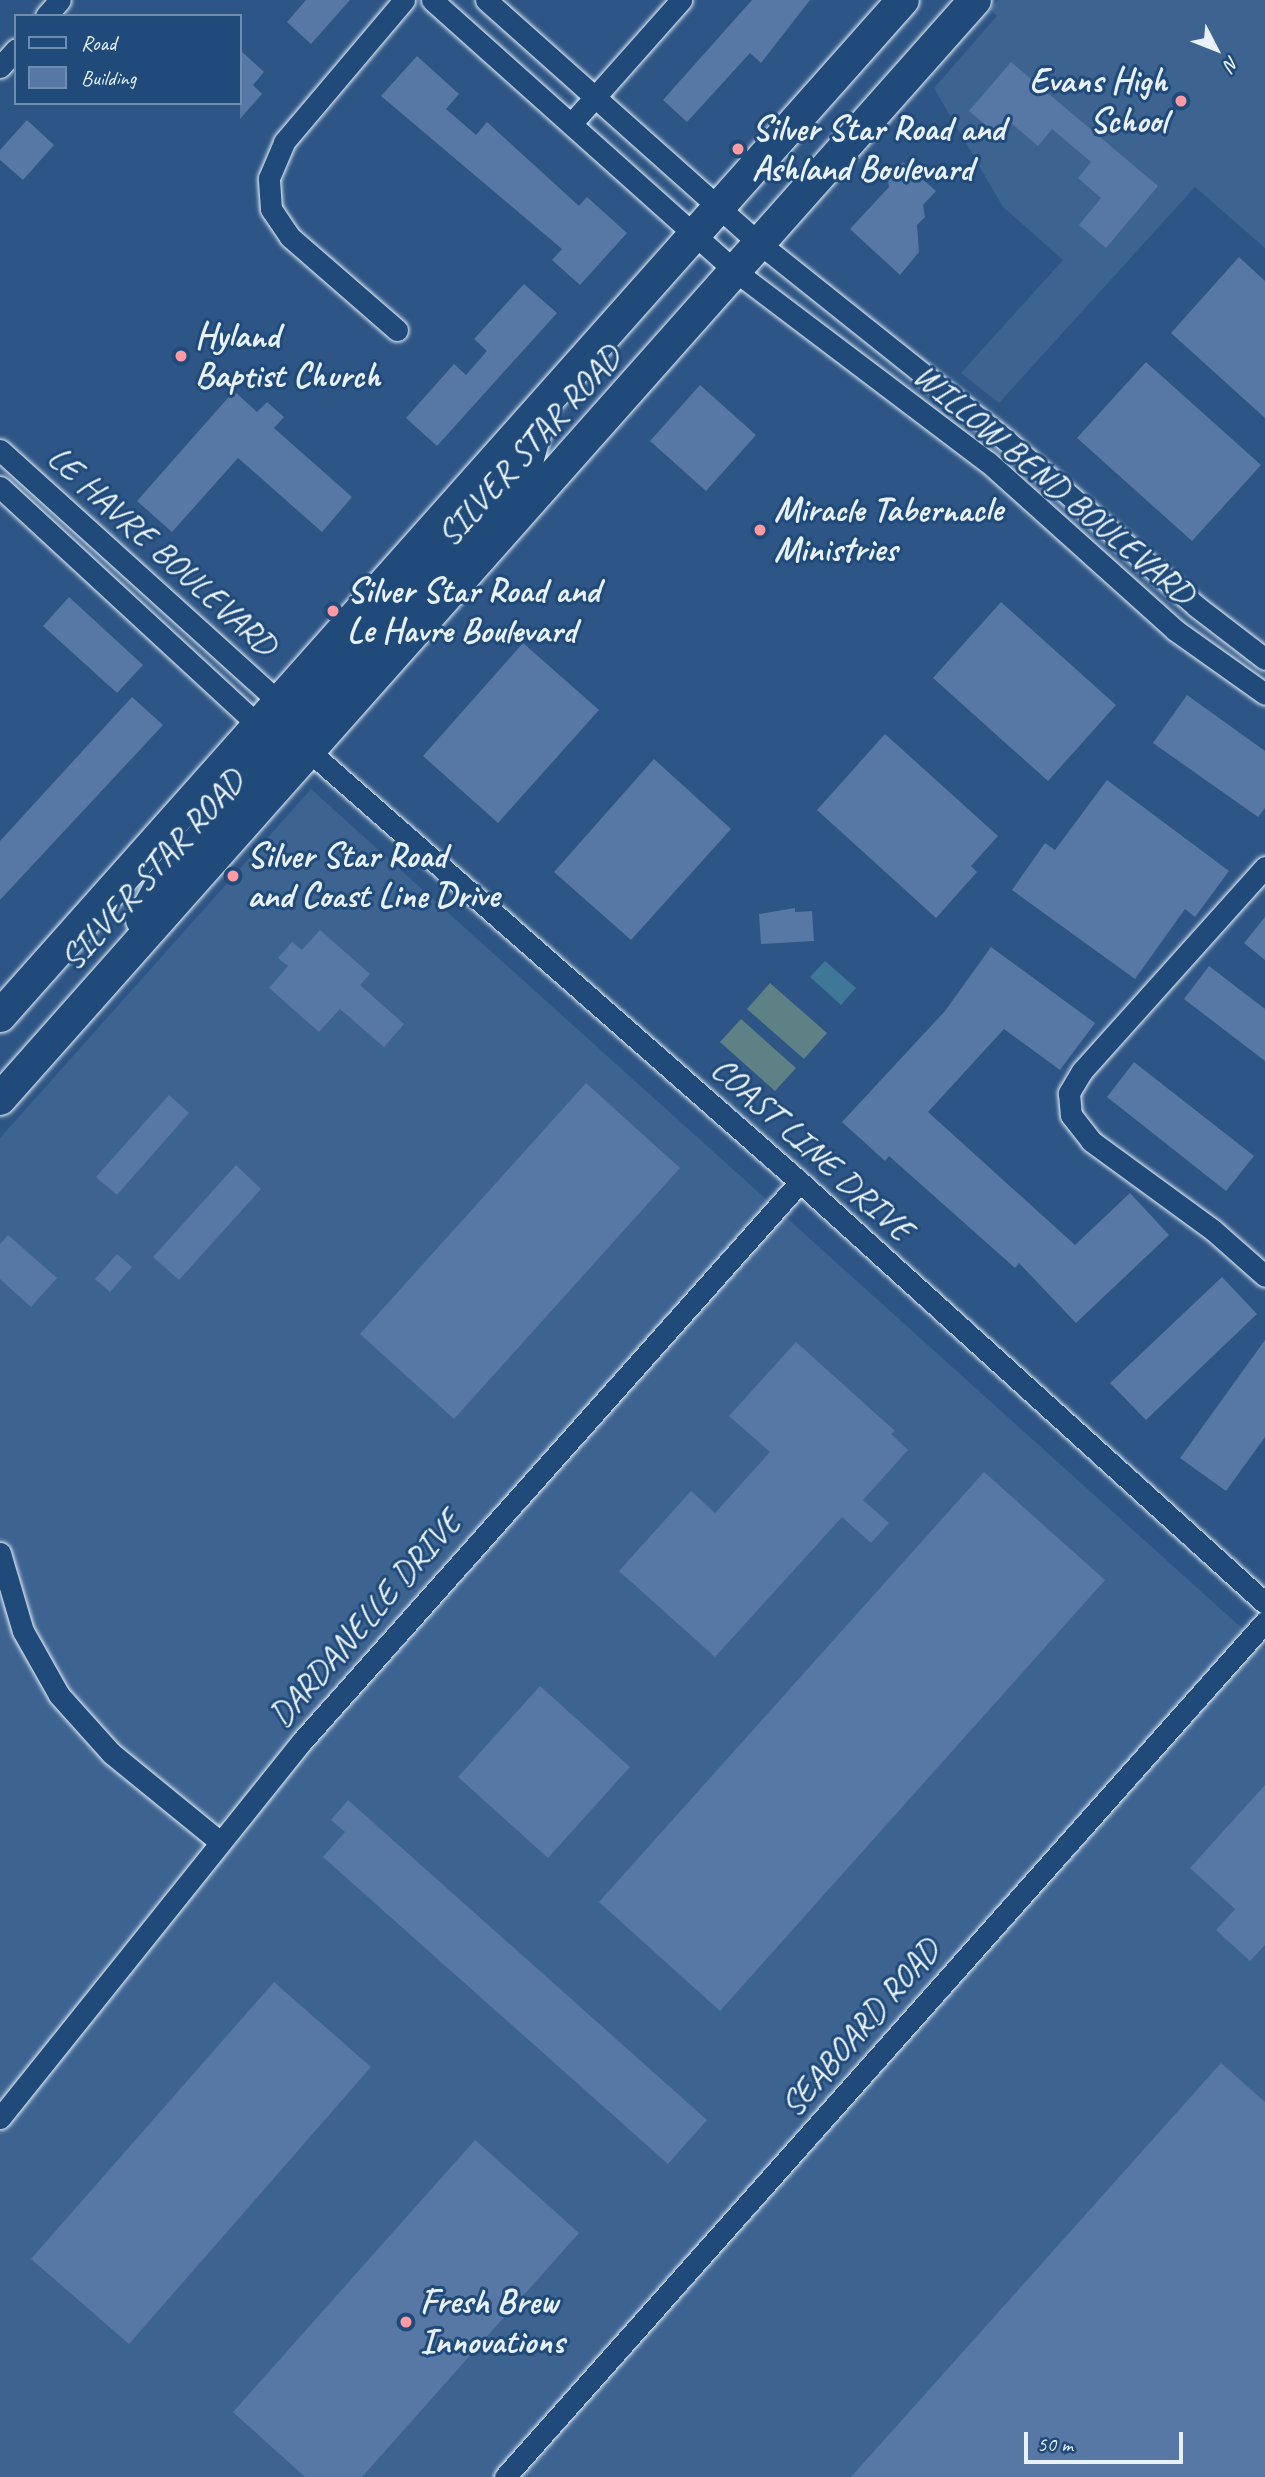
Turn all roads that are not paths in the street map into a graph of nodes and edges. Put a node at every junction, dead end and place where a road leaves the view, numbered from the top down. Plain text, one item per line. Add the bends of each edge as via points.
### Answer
1 (60, 0) edge
2 (404, 0) edge
3 (432, 0) edge
4 (486, 0) edge
5 (681, 0) edge
6 (903, 0) edge
7 (975, 0) edge
8 (48, 14) edge
9 (14, 51) edge
10 (0, 67) edge
11 (596, 95) junction
12 (571, 124) junction
13 (719, 208) junction
14 (694, 236) junction
15 (759, 243) junction
16 (735, 271) junction
17 (397, 330) dead end
18 (544, 405) junction
19 (0, 450) edge
20 (0, 487) edge
21 (1265, 659) edge
22 (1265, 694) edge
23 (279, 702) junction
24 (258, 725) junction
25 (309, 751) junction
26 (1265, 867) edge
27 (76, 930) junction
28 (112, 973) junction
29 (0, 1016) edge
30 (0, 1037) edge
31 (0, 1099) edge
32 (800, 1182) junction
33 (1265, 1276) edge
34 (0, 1553) edge
35 (1265, 1603) edge
36 (1265, 1622) edge
37 (219, 1841) junction
38 (0, 2118) edge
39 (505, 2477) edge

1 - 8 street
2 - 17 street via 284,142 269,178 271,209 290,237
3 - 12 street, WILLOW BEND BOULEVARD
4 - 11 street, WILLOW BEND BOULEVARD
5 - 11 street
6 - 13 main road, SILVER STAR ROAD
7 - 15 main road, SILVER STAR ROAD
9 - 10 street
11 - 12 street
11 - 13 street, WILLOW BEND BOULEVARD
12 - 14 street, WILLOW BEND BOULEVARD
13 - 14 main road, SILVER STAR ROAD
13 - 15 street, WILLOW BEND BOULEVARD
14 - 16 street, WILLOW BEND BOULEVARD
14 - 18 main road, SILVER STAR ROAD
15 - 16 main road, SILVER STAR ROAD
15 - 21 street, WILLOW BEND BOULEVARD via 1007,441 1196,606
16 - 22 street, WILLOW BEND BOULEVARD via 988,462 1175,630
16 - 25 main road, SILVER STAR ROAD
18 - 23 main road, SILVER STAR ROAD
18 - 25 main road via 528,458 323,688 308,711 304,730
19 - 23 street, LE HAVRE BOULEVARD
20 - 24 street, LE HAVRE BOULEVARD
23 - 24 main road, SILVER STAR ROAD
23 - 28 main road via 276,752 163,882
24 - 27 main road, SILVER STAR ROAD
25 - 28 main road, SILVER STAR ROAD
25 - 32 street, COAST LINE DRIVE
26 - 33 street via 1082,1071 1069,1093 1071,1115 1091,1140 1213,1230
27 - 29 main road, SILVER STAR ROAD
27 - 30 main road
28 - 31 main road, SILVER STAR ROAD
32 - 35 street, COAST LINE DRIVE
32 - 37 street, DARDANELLE DRIVE via 496,1520
34 - 37 street via 23,1630 59,1695 111,1752
36 - 39 street, SEABOARD ROAD
37 - 38 street, DARDANELLE DRIVE

